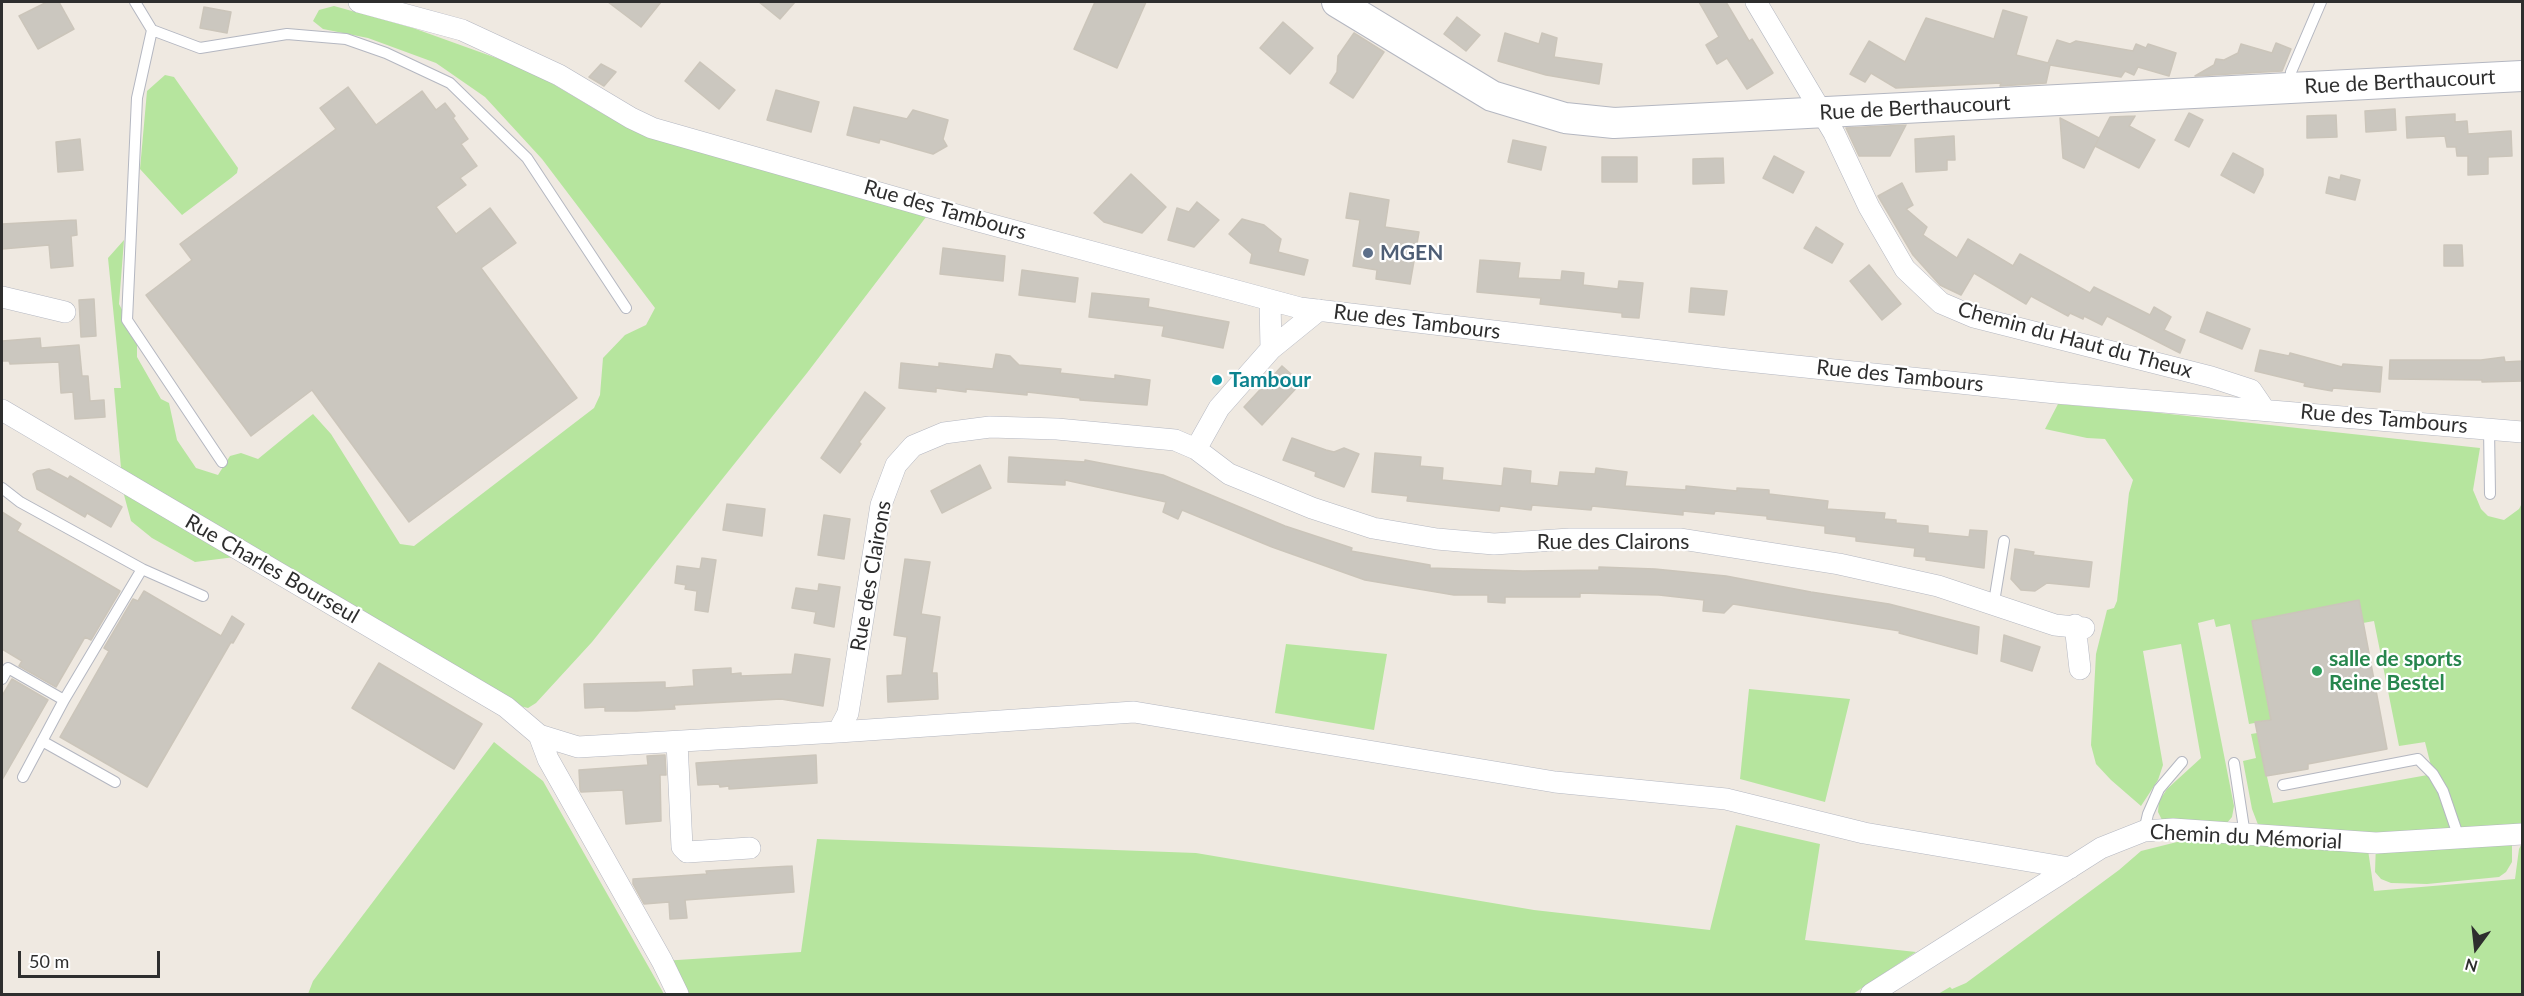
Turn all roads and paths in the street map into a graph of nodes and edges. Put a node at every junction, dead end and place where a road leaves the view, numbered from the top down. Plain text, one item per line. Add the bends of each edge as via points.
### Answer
1 (135, 2) edge
2 (359, 2) edge
3 (1337, 2) edge
4 (1756, 2) edge
5 (2321, 2) edge
6 (152, 30) junction
7 (2523, 76) edge
8 (2289, 88) junction
9 (1820, 112) junction
10 (2, 297) edge
11 (1270, 300) junction
12 (626, 308) dead end
13 (1319, 310) junction
14 (65, 312) dead end
15 (1271, 349) junction
16 (2, 410) edge
17 (2264, 410) junction
18 (2489, 428) junction
19 (2523, 432) edge
20 (1196, 449) junction
21 (222, 462) dead end
22 (2, 488) edge
23 (2490, 494) dead end
24 (2004, 541) dead end
25 (142, 569) junction
26 (203, 596) dead end
27 (1994, 602) junction
28 (2080, 669) dead end
29 (2, 679) edge
30 (64, 700) junction
31 (838, 732) junction
32 (539, 735) junction
33 (42, 741) junction
34 (677, 742) junction
35 (2182, 762) dead end
36 (2234, 763) dead end
37 (23, 777) dead end
38 (116, 782) dead end
39 (2283, 785) dead end
40 (2144, 831) junction
41 (2245, 834) junction
42 (2523, 834) edge
43 (2459, 838) junction
44 (750, 848) dead end
45 (2070, 868) junction
46 (678, 994) edge
47 (1871, 994) edge

1 - 6 lane
2 - 11 street, Rue des Tambours via 462,30 559,75 652,128
3 - 9 main road, Rue de Berthaucourt via 1492,96 1564,118 1614,123
4 - 9 street, Chemin du Haut du Theux
5 - 8 lane via 2291,72
6 - 12 lane via 200,48 287,34 346,39 450,83 527,158
6 - 21 lane via 137,99 127,321
7 - 8 main road, Rue de Berthaucourt
8 - 9 main road, Rue de Berthaucourt
9 - 17 street, Chemin du Haut du Theux via 1905,269 1941,303 1974,317 2251,390
10 - 14 street
11 - 13 street, Rue des Tambours
11 - 15 street
13 - 15 street
13 - 17 street, Rue des Tambours via 1728,359
15 - 20 street via 1219,408
16 - 32 street, Rue Charles Bourseul via 506,707
17 - 18 street, Rue des Tambours
18 - 19 street, Rue des Tambours
18 - 23 lane
20 - 27 street, Rue des Clairons via 1229,474 1373,528 1494,544 1681,539 1839,564
20 - 31 street, Rue des Clairons via 1174,440 990,427 944,433 913,446 896,465 881,505 848,713
22 - 25 lane via 30,508
24 - 27 lane
25 - 26 lane
25 - 30 lane
27 - 28 street, Rue des Clairons via 2055,625 2080,626
29 - 30 lane via 8,668
30 - 33 lane
31 - 34 street
31 - 45 street via 1134,712 1555,782 1726,799 1864,833
32 - 34 street via 578,747
32 - 46 street via 548,759
33 - 37 lane
33 - 38 lane
34 - 44 street via 682,847 687,852
35 - 40 lane via 2159,789
36 - 41 lane
39 - 43 lane via 2418,759 2443,791
40 - 41 street, Chemin du Mémorial
40 - 45 street, Chemin du Mémorial via 2101,848
41 - 43 street, Chemin du Mémorial via 2376,843
42 - 43 street, Chemin du Mémorial
45 - 47 street, Chemin du Mémorial

